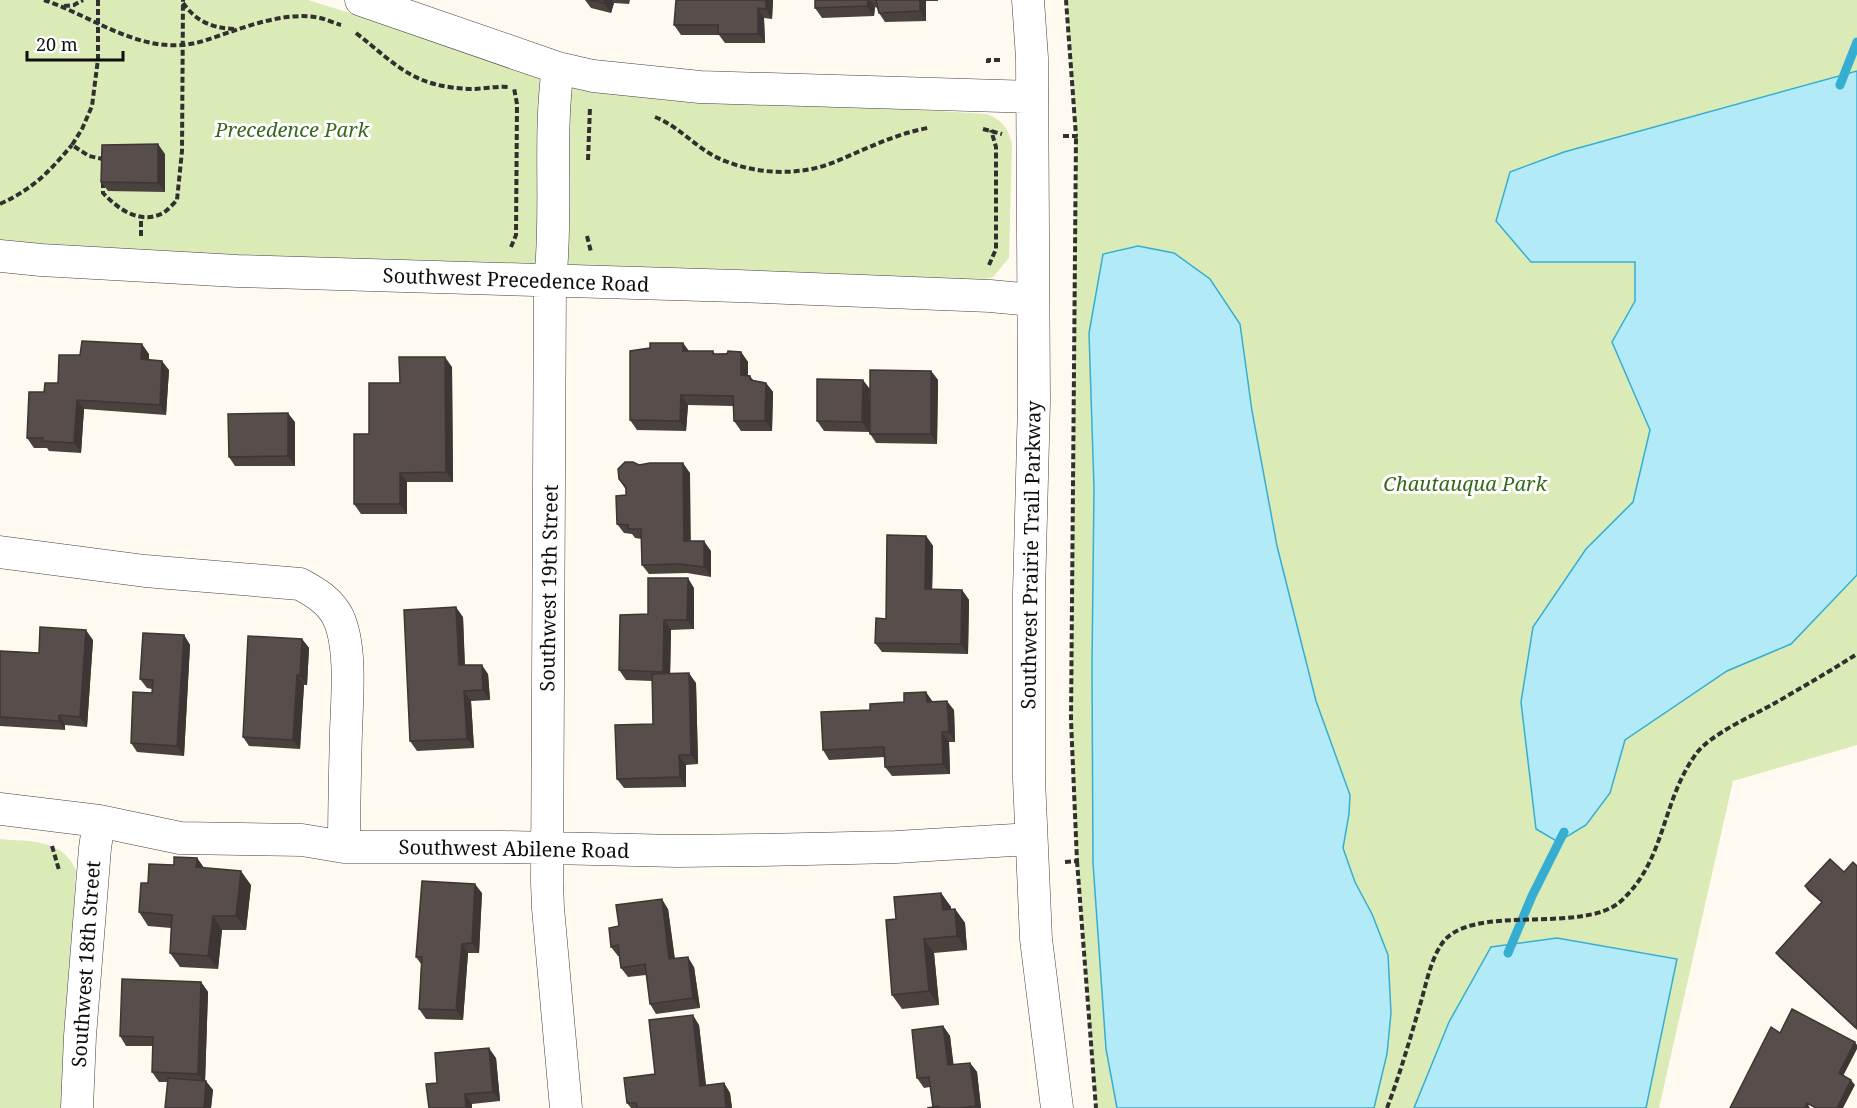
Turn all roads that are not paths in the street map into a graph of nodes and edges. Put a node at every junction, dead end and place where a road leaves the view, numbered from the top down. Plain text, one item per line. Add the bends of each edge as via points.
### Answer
1 (361, 0) edge
2 (1028, 0) edge
3 (558, 68) junction
4 (1032, 97) junction
5 (0, 256) edge
6 (550, 282) junction
7 (1032, 300) junction
8 (0, 552) edge
9 (0, 808) edge
10 (99, 821) junction
11 (344, 847) junction
12 (548, 848) junction
13 (1031, 852) junction
14 (77, 1108) edge
15 (566, 1108) edge
16 (1057, 1108) edge

1 - 3 street
2 - 4 street, Southwest Prairie Trail Parkway
3 - 4 street via 593,76 700,87
3 - 6 street, Southwest 19th Street
4 - 7 street, Southwest Prairie Trail Parkway
5 - 6 street, Southwest Precedence Road via 237,271
6 - 7 street, Southwest Precedence Road
6 - 12 street, Southwest 19th Street
7 - 13 street, Southwest Prairie Trail Parkway
8 - 11 street via 146,571 300,584 316,592 338,617 348,669
9 - 10 street, Southwest Abilene Road
10 - 11 street, Southwest Abilene Road via 180,838 302,840
10 - 14 street, Southwest 18th Street
11 - 12 street, Southwest Abilene Road
12 - 13 street, Southwest Abilene Road via 677,851 896,847
12 - 15 street, Southwest 19th Street via 548,908
13 - 16 street, Southwest Prairie Trail Parkway via 1036,939

